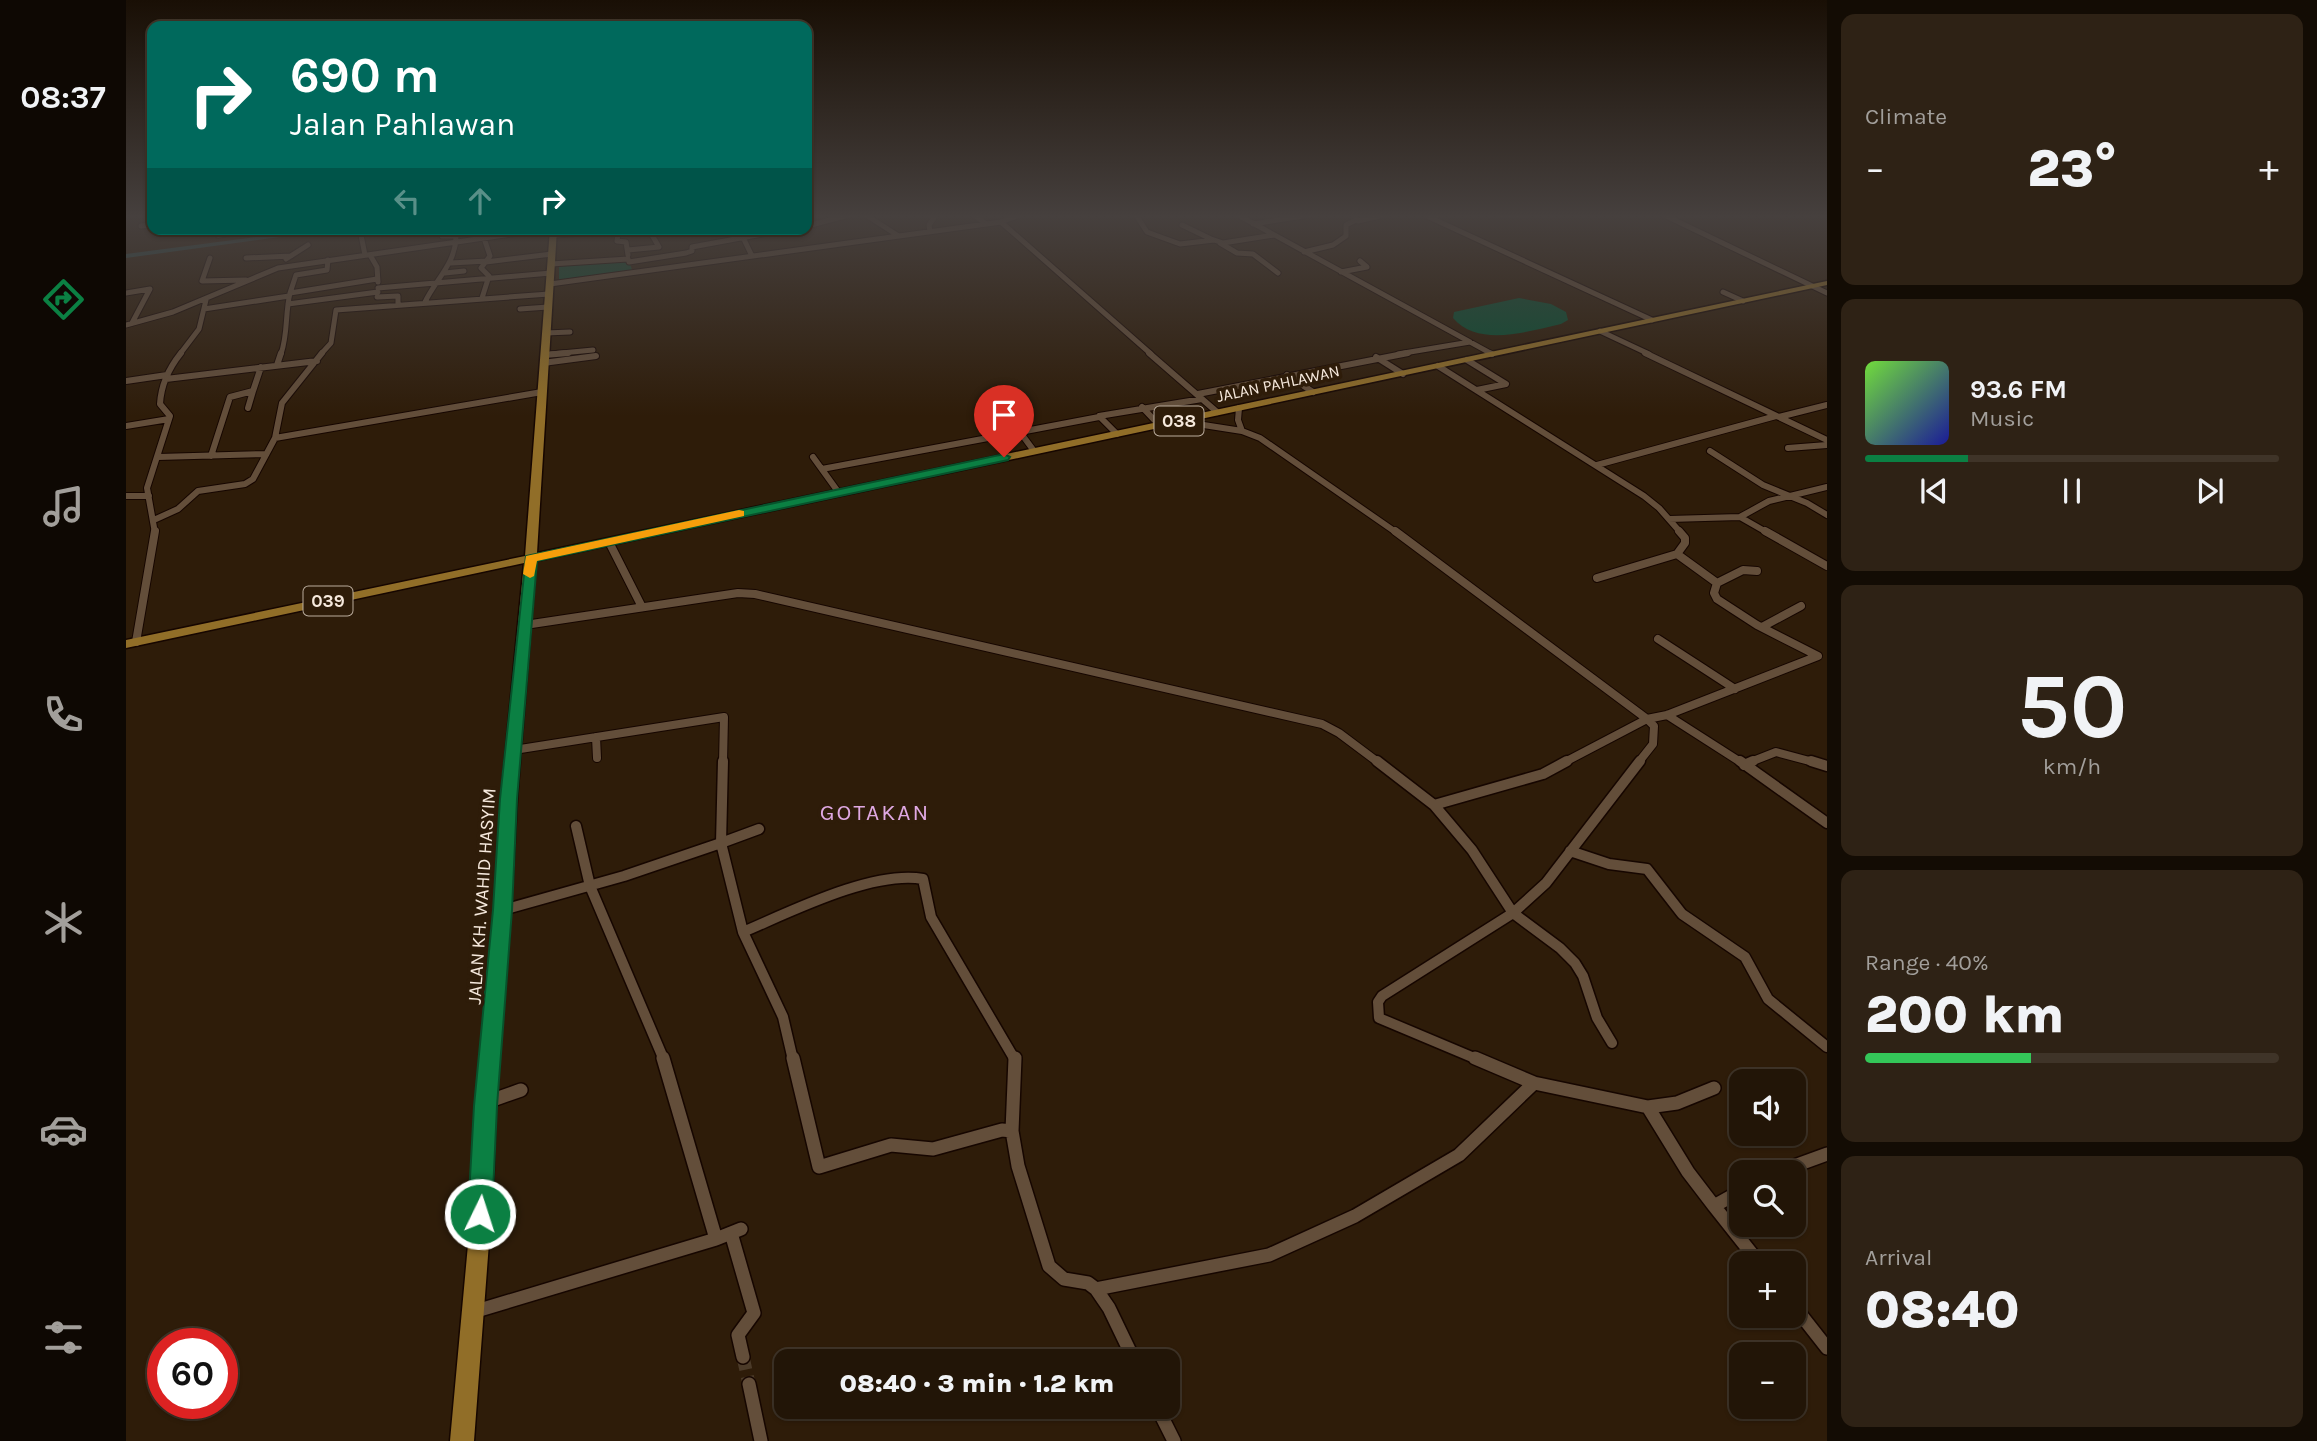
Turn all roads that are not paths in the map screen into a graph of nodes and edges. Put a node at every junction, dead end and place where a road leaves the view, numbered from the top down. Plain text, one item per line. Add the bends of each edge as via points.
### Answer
1 (243, 282) edge
2 (293, 282) edge
3 (359, 282) edge
4 (377, 282) edge
5 (454, 282) edge
6 (488, 282) edge
7 (542, 282) edge
8 (548, 282) edge
9 (550, 282) edge
10 (1069, 282) edge
11 (1360, 282) edge
12 (1570, 282) edge
13 (1803, 282) edge
14 (1827, 283) edge
15 (435, 284) junction
16 (1811, 286) junction
17 (378, 292) junction
18 (1723, 292) dead end
19 (126, 293) edge
20 (1827, 293) edge
21 (289, 295) junction
22 (482, 298) junction
23 (206, 300) junction
24 (1743, 301) junction
25 (425, 302) junction
26 (288, 304) junction
27 (398, 304) junction
28 (372, 307) junction
29 (204, 309) junction
30 (520, 309) dead end
31 (1652, 320) junction
32 (129, 324) edge
33 (1600, 331) junction
34 (570, 332) dead end
35 (546, 333) junction
36 (1470, 342) junction
37 (593, 349) dead end
38 (1492, 354) junction
39 (596, 356) dead end
40 (1376, 357) junction
41 (551, 358) junction
42 (1467, 360) junction
43 (317, 361) junction
44 (277, 365) junction
45 (1438, 366) junction
46 (261, 367) junction
47 (1402, 373) junction
48 (1287, 375) junction
49 (166, 377) junction
50 (126, 381) edge
51 (1477, 390) junction
52 (253, 391) junction
53 (542, 392) junction
54 (1313, 392) junction
55 (1200, 397) junction
56 (1827, 405) edge
57 (1142, 407) junction
58 (248, 408) dead end
59 (1239, 408) junction
60 (1215, 411) junction
61 (1777, 416) junction
62 (1099, 417) junction
63 (169, 419) junction
64 (1178, 421) junction
65 (1159, 425) junction
66 (126, 426) edge
67 (1242, 431) junction
68 (1020, 432) junction
69 (1116, 434) junction
70 (275, 438) junction
71 (1827, 443) edge
72 (1788, 448) dead end
73 (1034, 451) junction
74 (1710, 451) dead end
75 (266, 454) junction
76 (211, 456) junction
77 (158, 457) junction
78 (813, 457) dead end
79 (1597, 465) junction
80 (822, 469) junction
81 (1827, 487) edge
82 (837, 490) junction
83 (1788, 495) junction
84 (126, 496) edge
85 (149, 496) junction
86 (1827, 515) edge
87 (1740, 517) junction
88 (156, 519) junction
89 (1669, 519) junction
90 (609, 542) junction
91 (1677, 554) junction
92 (531, 559) junction
93 (1827, 566) edge
94 (1757, 571) dead end
95 (1597, 578) dead end
96 (1717, 583) junction
97 (1801, 606) dead end
98 (642, 607) junction
99 (536, 623) junction
100 (1762, 627) junction
101 (1658, 639) dead end
102 (131, 643) edge
103 (1823, 658) edge
104 (1735, 688) junction
105 (1667, 715) junction
106 (1647, 719) junction
107 (596, 737) junction
108 (525, 748) junction
109 (597, 758) dead end
110 (1744, 765) junction
111 (1827, 766) edge
112 (1434, 805) junction
113 (1827, 823) edge
114 (576, 825) dead end
115 (759, 829) dead end
116 (721, 843) junction
117 (1570, 851) junction
118 (590, 886) junction
119 (516, 907) junction
120 (1513, 913) junction
121 (743, 932) junction
122 (1612, 1043) dead end
123 (1827, 1047) edge
124 (1534, 1083) junction
125 (1714, 1088) dead end
126 (518, 1092) dead end
127 (492, 1100) junction
128 (1648, 1107) junction
129 (1012, 1132) junction
130 (1827, 1154) edge
131 (1806, 1162) edge
132 (1729, 1198) edge
133 (1714, 1206) junction
134 (716, 1238) junction
135 (1750, 1251) edge
136 (1096, 1289) junction
137 (471, 1312) junction
138 (1806, 1321) edge
139 (1827, 1348) edge
140 (1129, 1349) edge
141 (743, 1357) tunnel mouth
142 (750, 1384) tunnel mouth
143 (1163, 1419) edge
144 (462, 1441) edge
145 (761, 1441) edge
146 (1174, 1441) edge

1 - 23 street
2 - 21 street
3 - 21 street
4 - 17 street
5 - 15 street
6 - 22 street
7 - 22 street
8 - 30 street
9 - 35 main road, JALAN KH. WAHID HASYIM
10 - 55 street
11 - 36 street
12 - 31 street
13 - 16 street
14 - 16 main road, JALAN PAHLAWAN / 038
15 - 17 street
15 - 25 street
16 - 20 street
16 - 24 main road, JALAN PAHLAWAN / 038
17 - 26 street
17 - 27 street via 398,296
17 - 28 street
18 - 24 street
19 - 32 street via 150,289
21 - 26 street
21 - 29 street
22 - 25 street
23 - 29 street
23 - 32 street
24 - 31 main road, JALAN PAHLAWAN / 038
25 - 27 street
26 - 44 street via 287,337
27 - 28 street
28 - 43 street via 336,310 333,339
29 - 49 street via 199,329
31 - 33 main road, JALAN PAHLAWAN / 038
33 - 38 main road, JALAN PAHLAWAN / 038
33 - 61 street
34 - 35 street
35 - 41 main road, JALAN KH. WAHID HASYIM
36 - 38 street
36 - 40 street
37 - 41 street
38 - 42 main road, JALAN PAHLAWAN / 038
39 - 41 street
40 - 47 street
40 - 48 street
41 - 53 main road, JALAN KH. WAHID HASYIM
42 - 45 main road, JALAN PAHLAWAN / 038
42 - 51 street via 1506,384
43 - 44 street
43 - 70 street via 282,403
44 - 46 street
45 - 47 main road, JALAN PAHLAWAN / 038
45 - 51 street
46 - 49 street
46 - 52 street
47 - 54 main road, JALAN PAHLAWAN / 038
48 - 54 street
48 - 55 street
49 - 50 street
49 - 63 street via 160,404
51 - 79 street
52 - 58 street
52 - 76 street via 231,396
53 - 70 street
53 - 92 main road, JALAN KH. WAHID HASYIM
54 - 59 main road, JALAN PAHLAWAN / 038
55 - 57 street
55 - 60 street
56 - 61 street
57 - 62 street
57 - 65 street
59 - 60 main road, JALAN PAHLAWAN / 038
59 - 67 street
60 - 64 main road, JALAN PAHLAWAN / 038
61 - 71 street
61 - 79 street
62 - 68 street
62 - 69 street
63 - 66 street
63 - 77 street
64 - 65 main road, JALAN PAHLAWAN / 038
64 - 67 street
65 - 69 main road, JALAN PAHLAWAN / 038
67 - 106 street via 1376,517
68 - 73 street
68 - 80 street
69 - 73 main road, JALAN PAHLAWAN / 038
70 - 75 street
71 - 72 street
73 - 82 main road, JALAN PAHLAWAN / 038
74 - 83 street via 1763,485
75 - 76 street
75 - 88 street via 248,483 198,491 178,509
76 - 77 street
77 - 85 street
78 - 80 street
79 - 89 street
80 - 82 street
81 - 83 street
82 - 90 main road, JALAN PAHLAWAN / 038
83 - 86 street
83 - 87 street
84 - 85 street
85 - 88 street
87 - 89 street
87 - 93 street
88 - 102 street
89 - 91 street via 1685,538
90 - 92 main road, JALAN PAHLAWAN / 038
90 - 98 street
91 - 95 street
91 - 96 street
92 - 99 main road, JALAN KH. WAHID HASYIM
92 - 102 main road, 039
94 - 96 street via 1743,570
96 - 100 street via 1717,599
97 - 100 street
98 - 99 street
98 - 112 street via 755,594 1308,721 1339,733
99 - 108 main road, JALAN KH. WAHID HASYIM
100 - 103 street
101 - 104 street
103 - 104 street
104 - 105 street
105 - 106 street
105 - 110 street
106 - 112 street via 1543,774
106 - 117 street via 1654,726 1653,744
107 - 108 street
107 - 109 street
107 - 116 street via 723,717
108 - 119 main road, JALAN KH. WAHID HASYIM
110 - 111 street via 1776,752
110 - 113 street
112 - 120 street via 1472,850
114 - 118 street
115 - 116 street
116 - 118 street
116 - 121 street
117 - 120 street via 1546,883
117 - 123 street via 1609,864 1647,869 1682,914 1745,957 1768,999
118 - 119 street
118 - 134 street via 668,1070
119 - 127 main road, JALAN KH. WAHID HASYIM
120 - 122 street via 1575,964
120 - 124 street via 1382,996 1379,1017
121 - 129 street via 783,1017 819,1167 891,1145 933,1149 1002,1130
121 - 129 street via 853,889 905,876 923,879 937,928 1013,1051
124 - 128 street
124 - 136 street via 1459,1155 1355,1216 1294,1245 1259,1257
125 - 128 street
126 - 127 street
127 - 137 main road, JALAN KH. WAHID HASYIM
128 - 133 street
129 - 136 street via 1049,1266 1064,1279
130 - 131 street
132 - 133 street
133 - 135 street
134 - 137 street
134 - 141 street via 736,1231 754,1313 738,1335
136 - 140 street
137 - 144 main road, JALAN KH. WAHID HASYIM
138 - 139 street
142 - 145 street
143 - 146 street

